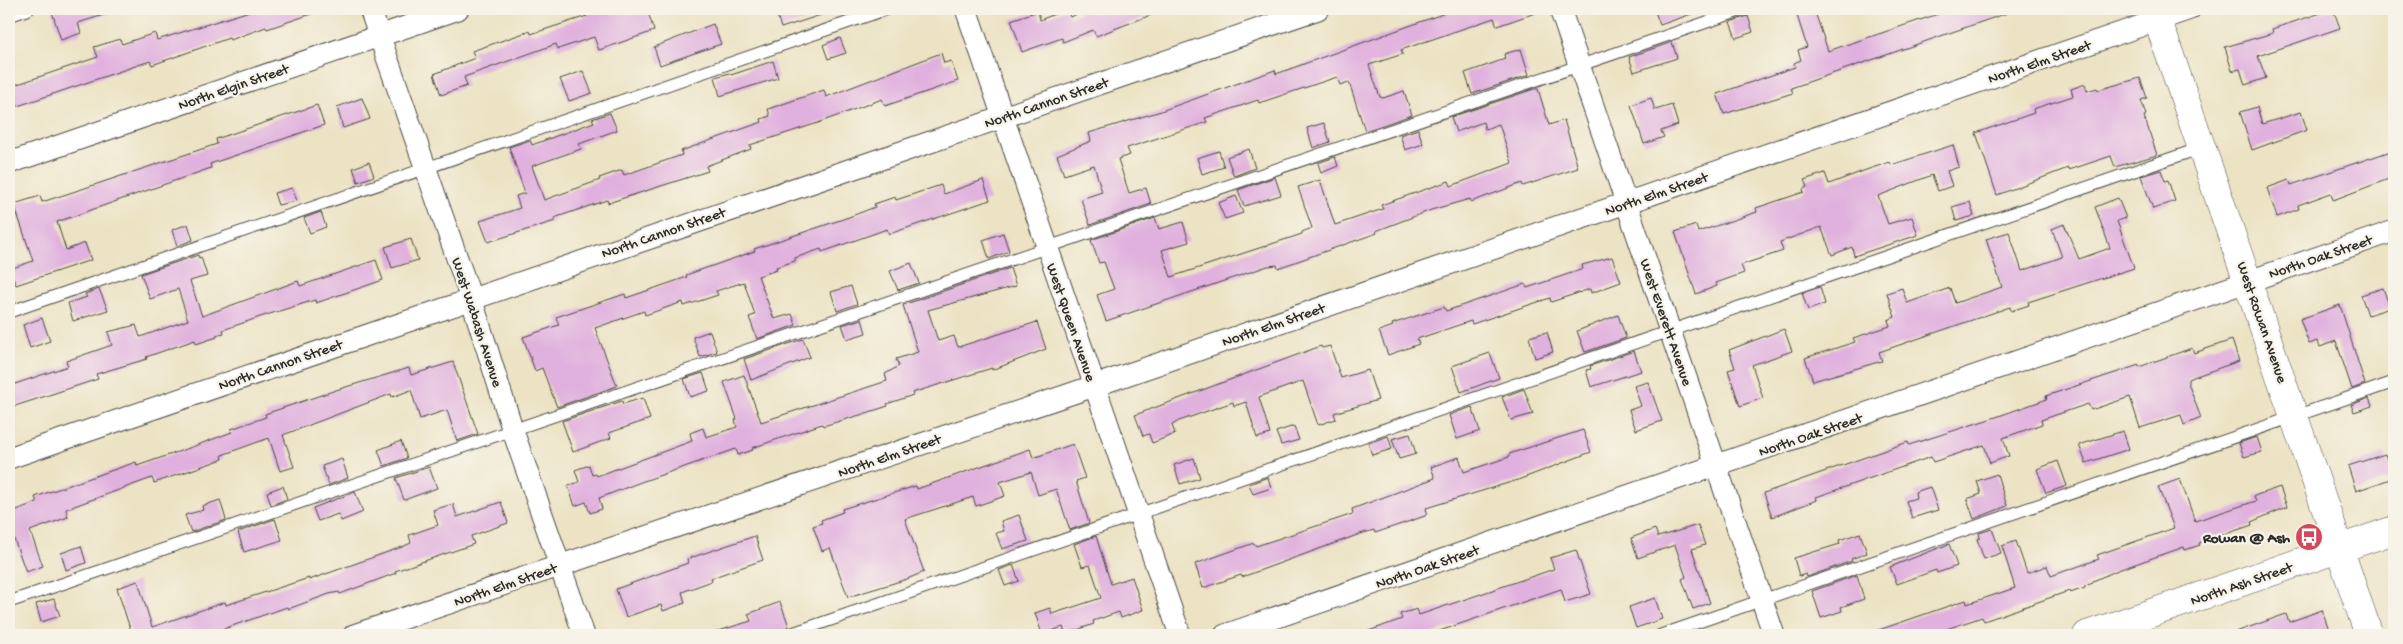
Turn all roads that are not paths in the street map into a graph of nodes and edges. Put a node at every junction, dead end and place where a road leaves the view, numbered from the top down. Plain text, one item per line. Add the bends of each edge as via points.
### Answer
1 (29, 9) edge
2 (370, 9) edge
3 (458, 9) edge
4 (887, 9) edge
5 (966, 9) edge
6 (1318, 9) edge
7 (1560, 9) edge
8 (1746, 9) edge
9 (2190, 9) edge
10 (2156, 14) edge
11 (9, 16) edge
12 (380, 36) junction
13 (1578, 67) junction
14 (1004, 116) junction
15 (2203, 148) junction
16 (9, 163) edge
17 (425, 167) junction
18 (1625, 203) junction
19 (2394, 231) edge
20 (1047, 249) junction
21 (2249, 280) junction
22 (471, 298) junction
23 (9, 312) edge
24 (1671, 332) junction
25 (2394, 382) edge
26 (1094, 386) junction
27 (2295, 417) junction
28 (513, 431) junction
29 (9, 458) edge
30 (1718, 466) junction
31 (1138, 514) junction
32 (2393, 535) edge
33 (2340, 548) junction
34 (560, 566) junction
35 (1762, 600) junction
36 (9, 602) edge
37 (354, 635) edge
38 (584, 635) edge
39 (787, 635) edge
40 (1180, 635) edge
41 (1225, 635) edge
42 (1661, 635) edge
43 (1774, 635) edge
44 (2087, 635) edge
45 (2370, 635) edge

1 - 11 lane
2 - 12 street, West Wabash Avenue
3 - 12 street, North Elgin Street
4 - 17 lane
5 - 14 street, West Queen Avenue
6 - 14 street, North Cannon Street
7 - 13 street, West Everett Avenue
8 - 13 lane
9 - 10 street, North Elm Street
10 - 15 street, West Rowan Avenue
10 - 18 street, North Elm Street
12 - 16 street, North Elgin Street
12 - 17 street, West Wabash Avenue
13 - 18 street, West Everett Avenue
13 - 20 lane
14 - 20 street, West Queen Avenue
14 - 22 street, North Cannon Street
15 - 21 street, West Rowan Avenue
15 - 24 lane
17 - 22 street, West Wabash Avenue
17 - 23 lane
18 - 24 street, West Everett Avenue
18 - 26 street, North Elm Street
19 - 21 street, North Oak Street
20 - 26 street, West Queen Avenue
20 - 28 lane
21 - 27 street, West Rowan Avenue
21 - 30 street, North Oak Street
22 - 28 street, West Wabash Avenue
22 - 29 street, North Cannon Street
24 - 30 street, West Everett Avenue
24 - 31 lane
25 - 27 lane
26 - 31 street, West Queen Avenue
26 - 34 street, North Elm Street
27 - 33 street, West Rowan Avenue
27 - 35 lane
28 - 34 street, West Wabash Avenue
28 - 36 lane
30 - 35 street, West Everett Avenue
30 - 41 street, North Oak Street
31 - 39 lane
31 - 40 street, West Queen Avenue
32 - 33 street, North Ash Street
33 - 44 street, North Ash Street
33 - 45 street, West Rowan Avenue
34 - 37 street, North Elm Street
34 - 38 street, West Wabash Avenue
35 - 42 lane
35 - 43 street, West Everett Avenue

